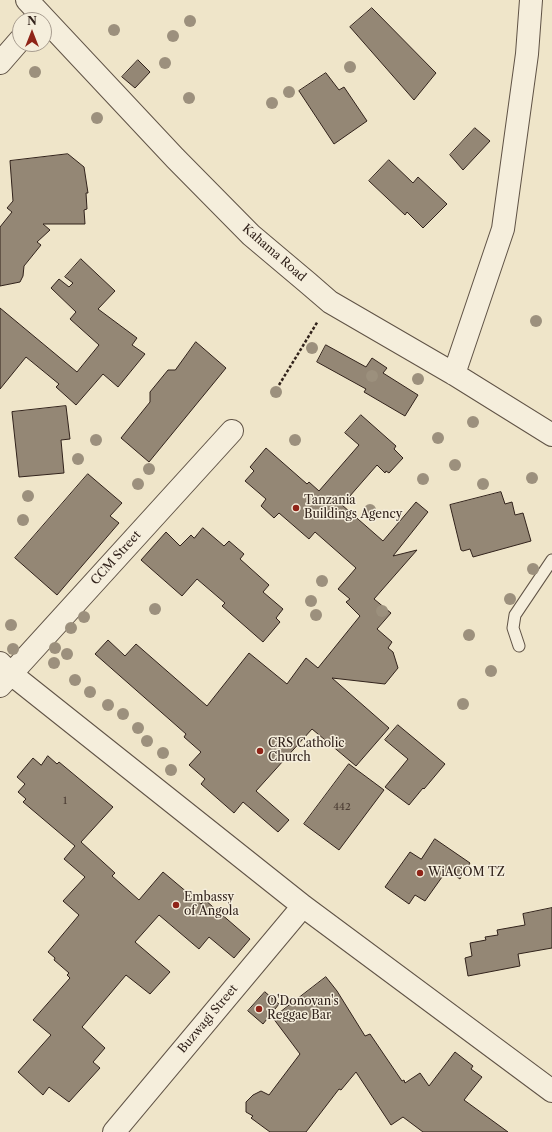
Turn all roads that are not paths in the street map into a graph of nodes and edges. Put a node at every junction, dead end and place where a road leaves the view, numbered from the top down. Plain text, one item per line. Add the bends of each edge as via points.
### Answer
1 (531, 0) edge
2 (52, 30) edge
3 (12, 49) edge
4 (0, 63) edge
5 (454, 374) junction
6 (232, 431) dead end
7 (552, 435) edge
8 (552, 560) edge
9 (519, 646) dead end
10 (3, 674) edge
11 (303, 906) junction
12 (552, 1091) edge
13 (114, 1132) edge

1 - 5 street via 527,54 503,229
2 - 5 street, Kahama Road via 251,235 330,302
3 - 4 street
5 - 7 street, Kahama Road
6 - 10 street, CCM Street
8 - 9 lane via 515,615 513,628
10 - 11 street
11 - 12 street
11 - 13 street, Buzwagi Street

